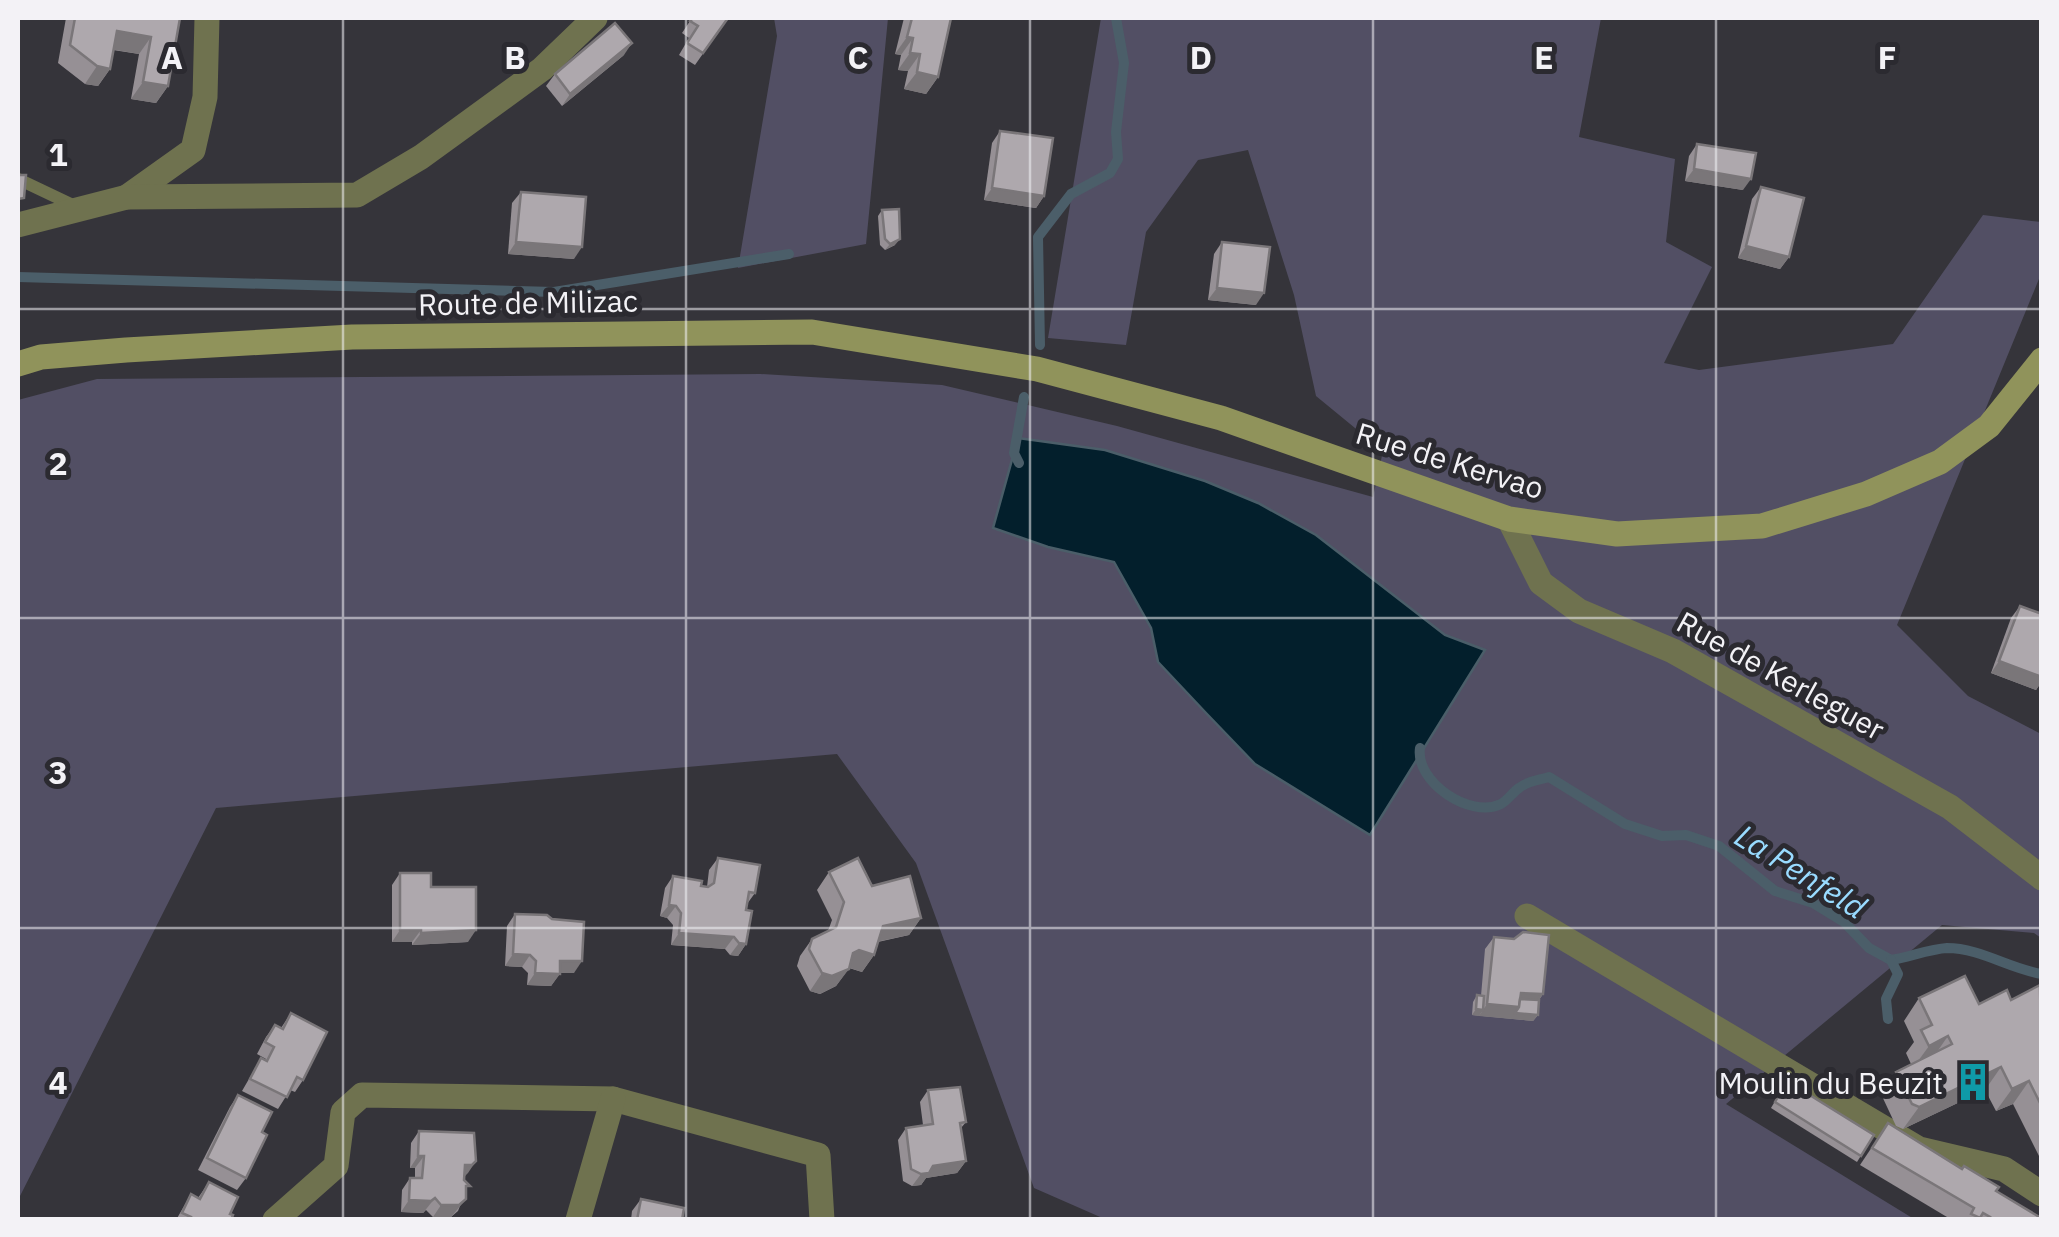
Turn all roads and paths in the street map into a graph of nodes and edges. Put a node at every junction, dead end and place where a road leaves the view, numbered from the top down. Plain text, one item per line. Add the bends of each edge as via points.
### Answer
1 (207, 18) edge
2 (595, 18) edge
3 (18, 179) edge
4 (128, 197) junction
5 (81, 209) junction
6 (18, 226) edge
7 (2042, 360) edge
8 (18, 364) edge
9 (1037, 369) joint
10 (1509, 518) junction
11 (2042, 878) edge
12 (1527, 916) dead end
13 (613, 1098) junction
14 (2042, 1194) edge
15 (275, 1220) edge
16 (578, 1220) edge
17 (822, 1220) edge

1 - 4 street via 205,97 194,150
2 - 4 street via 542,68 421,157 356,195
3 - 5 lane
4 - 5 street
5 - 6 street
7 - 10 main road, Rue de Kervao via 1988,426 1940,462 1866,494 1762,526 1617,534
8 - 9 main road, Route de Milizac via 126,350 352,337 812,332
9 - 10 main road, Rue de Kervao via 1220,418
10 - 11 street, Rue de Kerleguer via 1541,582 1579,611 1687,658 1950,807
12 - 14 street via 1919,1149 2004,1169
13 - 15 street via 362,1095 343,1112 336,1166
13 - 16 street
13 - 17 street via 818,1155

